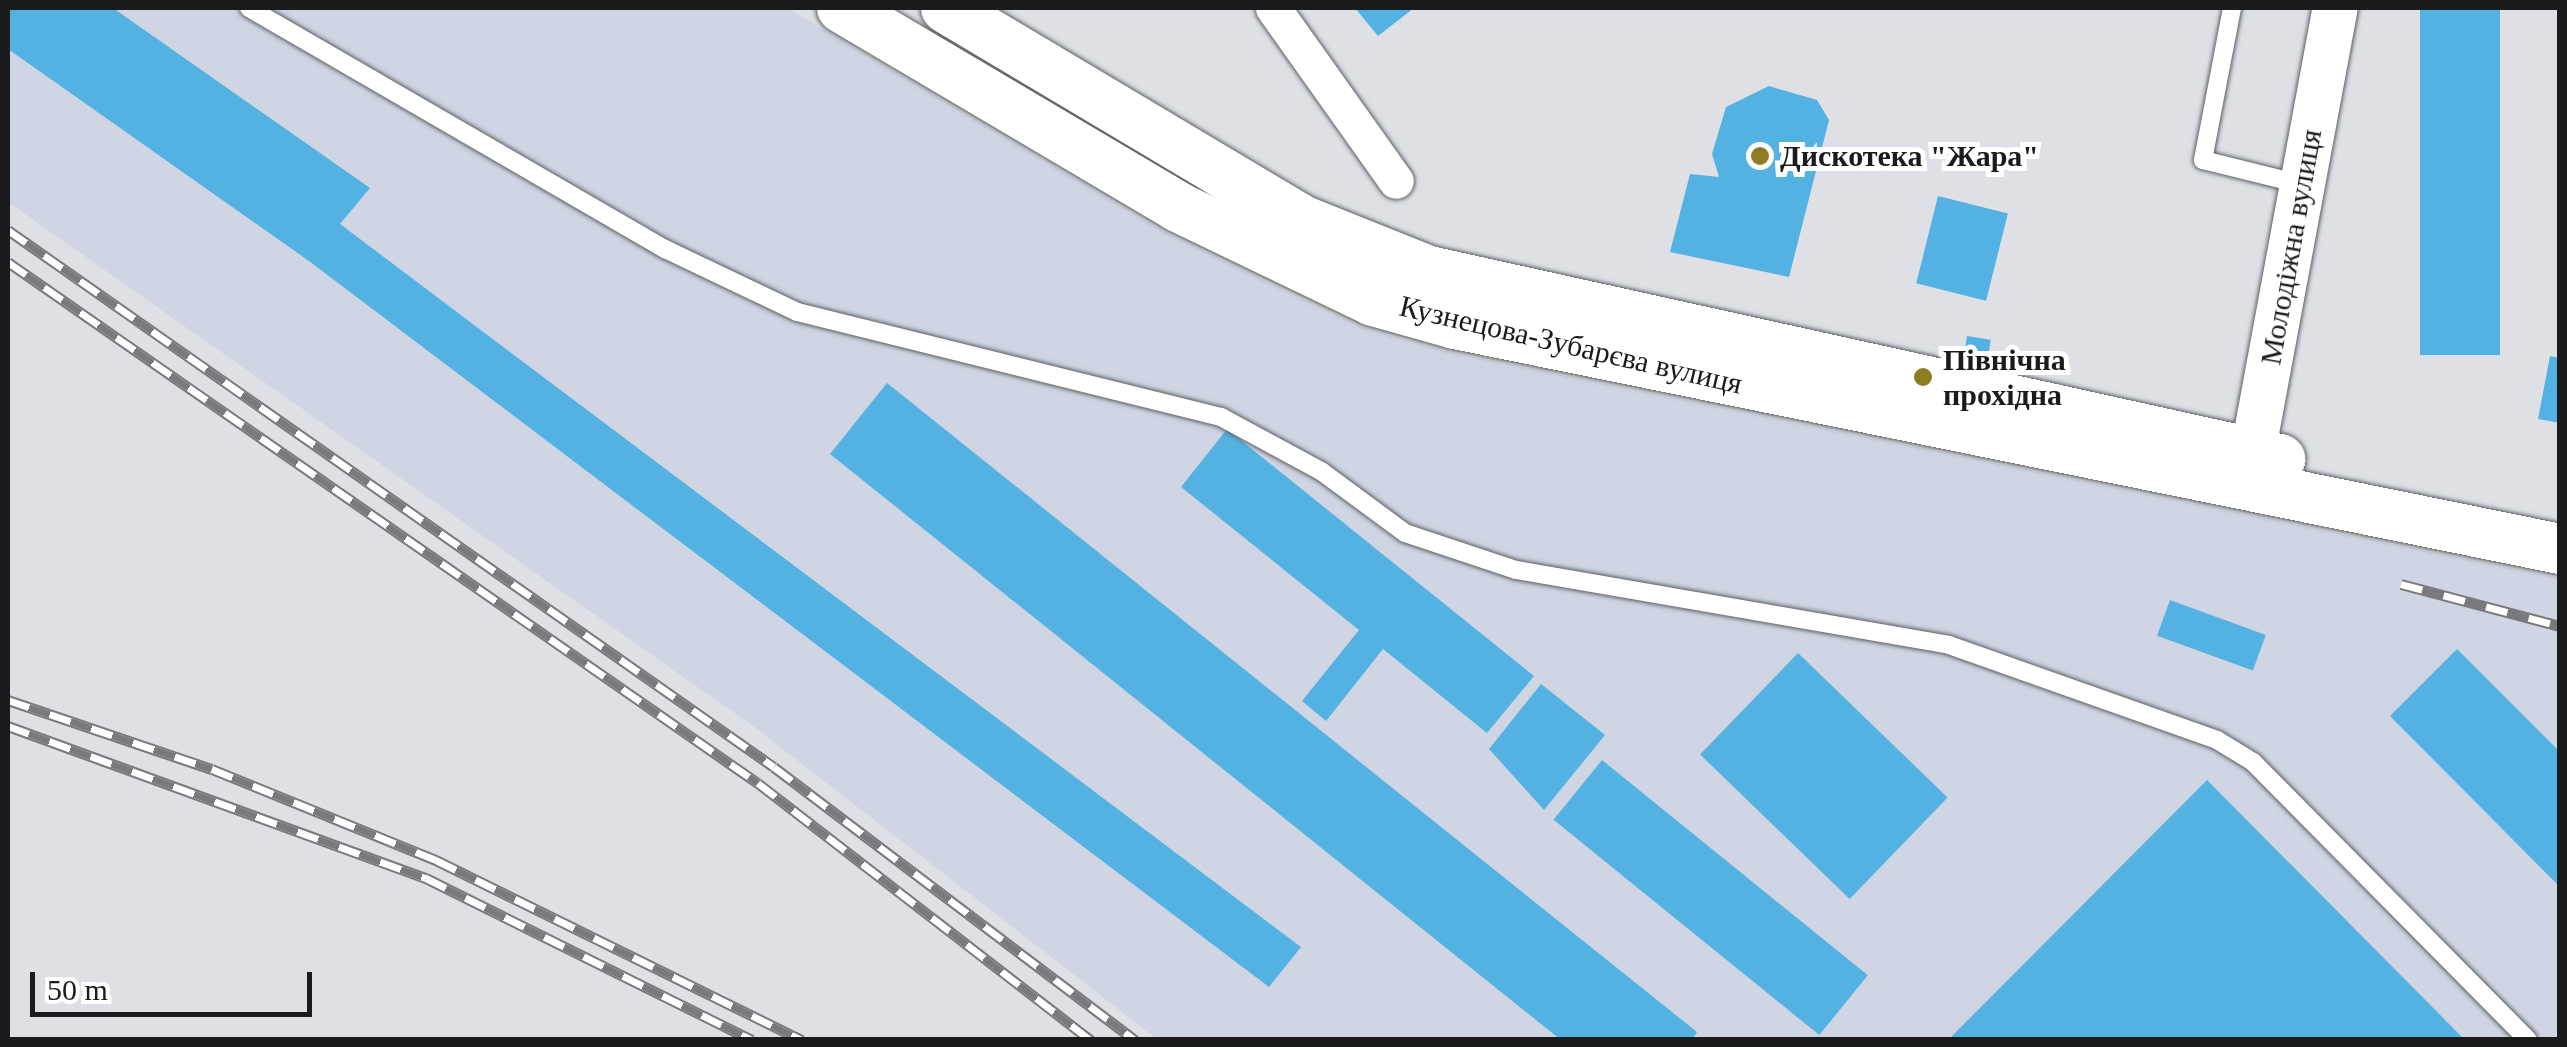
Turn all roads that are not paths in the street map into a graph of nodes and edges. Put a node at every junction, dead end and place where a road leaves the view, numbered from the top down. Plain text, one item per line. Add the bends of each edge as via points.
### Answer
1 (249, 8) edge
2 (842, 8) edge
3 (946, 8) edge
4 (1273, 8) edge
5 (2232, 8) edge
6 (2335, 8) edge
7 (1396, 181) dead end
8 (2302, 185) junction
9 (2249, 470) junction
10 (2560, 514) edge
11 (2560, 550) edge
12 (2528, 1040) edge

1 - 12 lane via 680,257 796,312 1221,418 1321,471 1405,534 1516,570 1948,645 2217,740 2252,762
2 - 9 main road, Кузнецова-Зубарєва вулиця via 1196,216 1372,300 1455,324
3 - 9 main road, Кузнецова-Зубарєва вулиця via 1304,221 1430,271
4 - 7 street
5 - 8 lane via 2204,160
6 - 8 street, Молодіжна вулиця
8 - 9 street, Молодіжна вулиця
9 - 10 main road
9 - 11 main road

